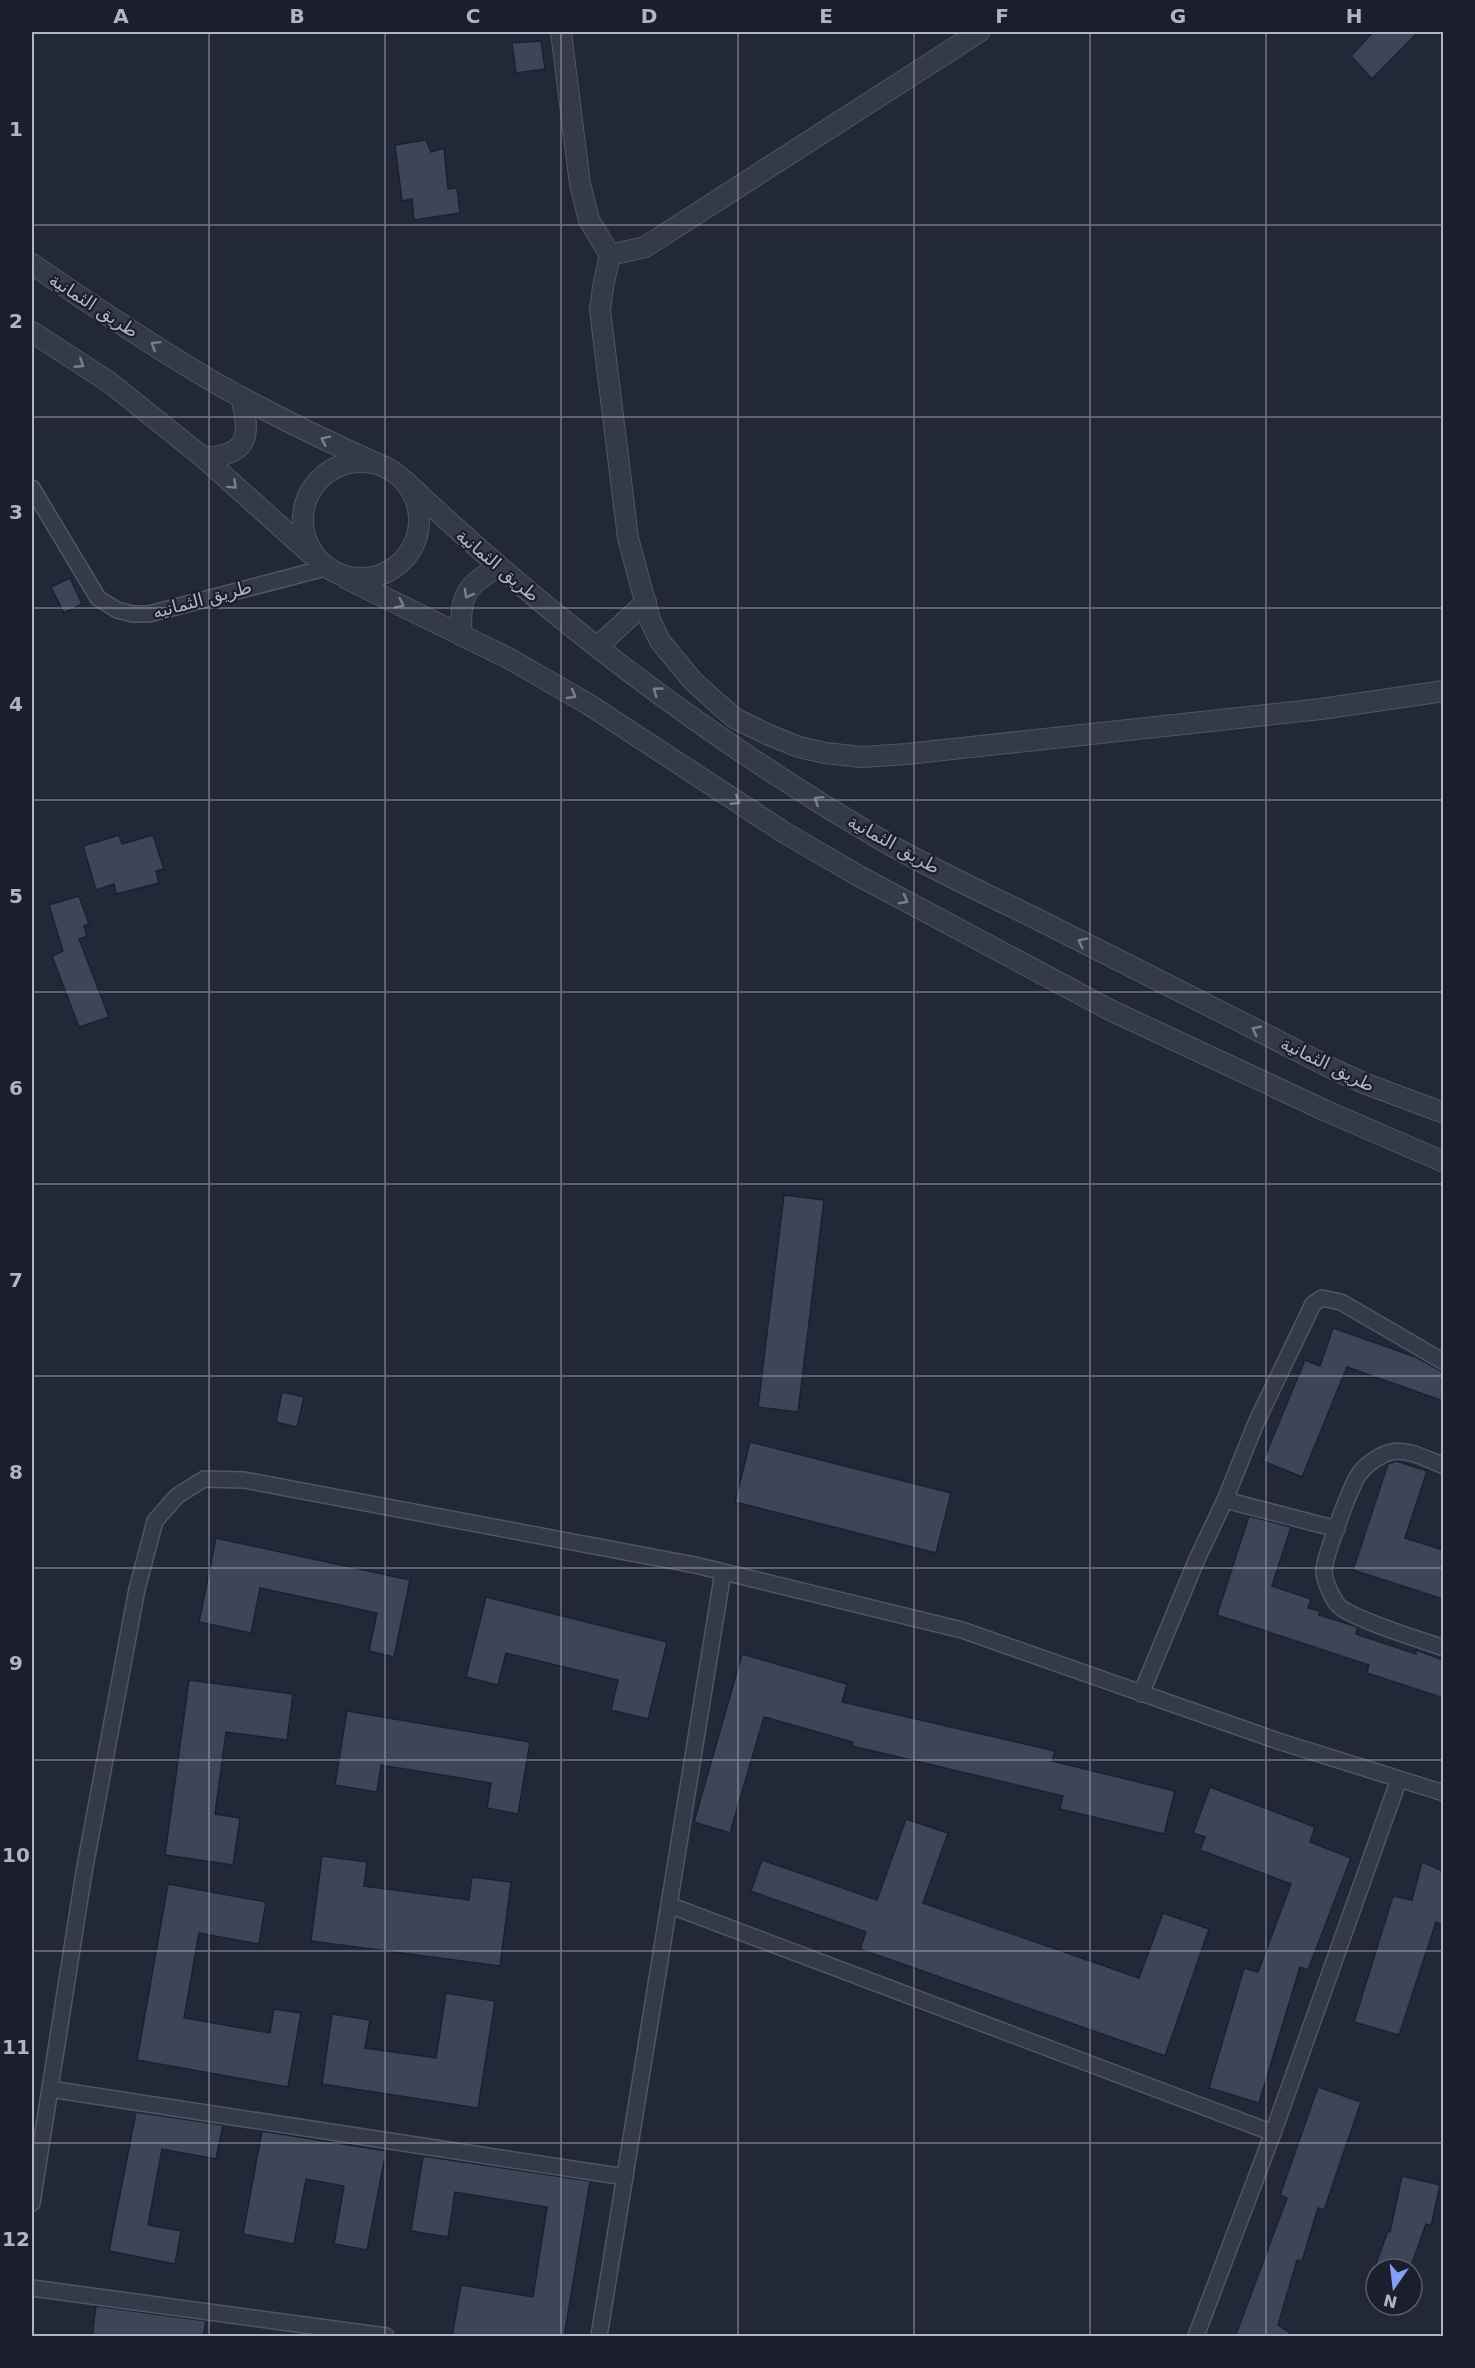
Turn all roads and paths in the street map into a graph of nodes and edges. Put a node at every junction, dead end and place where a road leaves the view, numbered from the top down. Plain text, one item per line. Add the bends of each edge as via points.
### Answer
1 (561, 32) edge
2 (979, 32) edge
3 (610, 255) junction
4 (32, 264) edge
5 (32, 332) edge
6 (241, 396) junction
7 (204, 458) junction
8 (378, 464) junction
9 (405, 481) junction
10 (32, 488) edge
11 (323, 564) junction
12 (499, 567) junction
13 (347, 579) junction
14 (646, 602) junction
15 (462, 636) junction
16 (597, 647) junction
17 (1443, 691) edge
18 (1443, 1113) edge
19 (1443, 1162) edge
20 (1443, 1362) edge
21 (1443, 1466) edge
22 (1226, 1500) junction
23 (1336, 1529) junction
24 (723, 1572) junction
25 (1443, 1648) edge
26 (1141, 1694) junction
27 (1399, 1779) junction
28 (1443, 1793) edge
29 (669, 1905) junction
30 (50, 2089) junction
31 (1273, 2133) junction
32 (625, 2177) junction
33 (32, 2203) edge
34 (32, 2288) edge
35 (386, 2337) edge
36 (599, 2337) edge
37 (1196, 2337) edge

1 - 3 street via 580,184 589,220
2 - 3 street via 645,248
3 - 14 street via 600,310 628,538
6 -> 4 street, طريق الثمانية
5 -> 7 street via 109,382
6 - 7 street via 246,431 239,448 225,457
8 -> 6 street, طريق الثمانية
7 -> 11 street
8 - 9 street
8 - 11 street via 347,464 315,484 305,503 303,525 307,544
9 - 12 street, طريق الثمانية
9 - 13 street via 419,508 420,524 413,549 396,568 372,579
10 - 11 street, طريق الثمانيه via 98,598 117,610 148,614
11 - 13 street
12 -> 15 street via 481,576 465,593 460,614
12 - 16 street, طريق الثمانية
13 -> 15 street
14 - 16 street
14 - 17 street via 660,641 692,680 736,718 799,747 834,754 907,754 1321,709
15 -> 19 street via 588,704 785,833 859,876 1110,1010
18 -> 16 street, طريق الثمانية via 1365,1084 880,839 752,759
20 - 22 street via 1341,1302 1322,1298 1313,1304 1303,1323 1256,1423
21 - 23 street via 1412,1454 1392,1452 1372,1461 1358,1474
22 - 23 street
22 - 26 street
23 - 25 street via 1324,1571 1338,1605 1353,1615
24 - 26 street via 962,1630
24 - 29 street
24 - 30 street via 244,1480 204,1479 177,1496 155,1521 137,1589 84,1872
26 - 27 street
27 - 28 street
27 - 31 street
29 - 31 street
29 - 32 street
30 - 32 street
30 - 33 street
31 - 37 street
32 - 36 street
34 - 35 street

